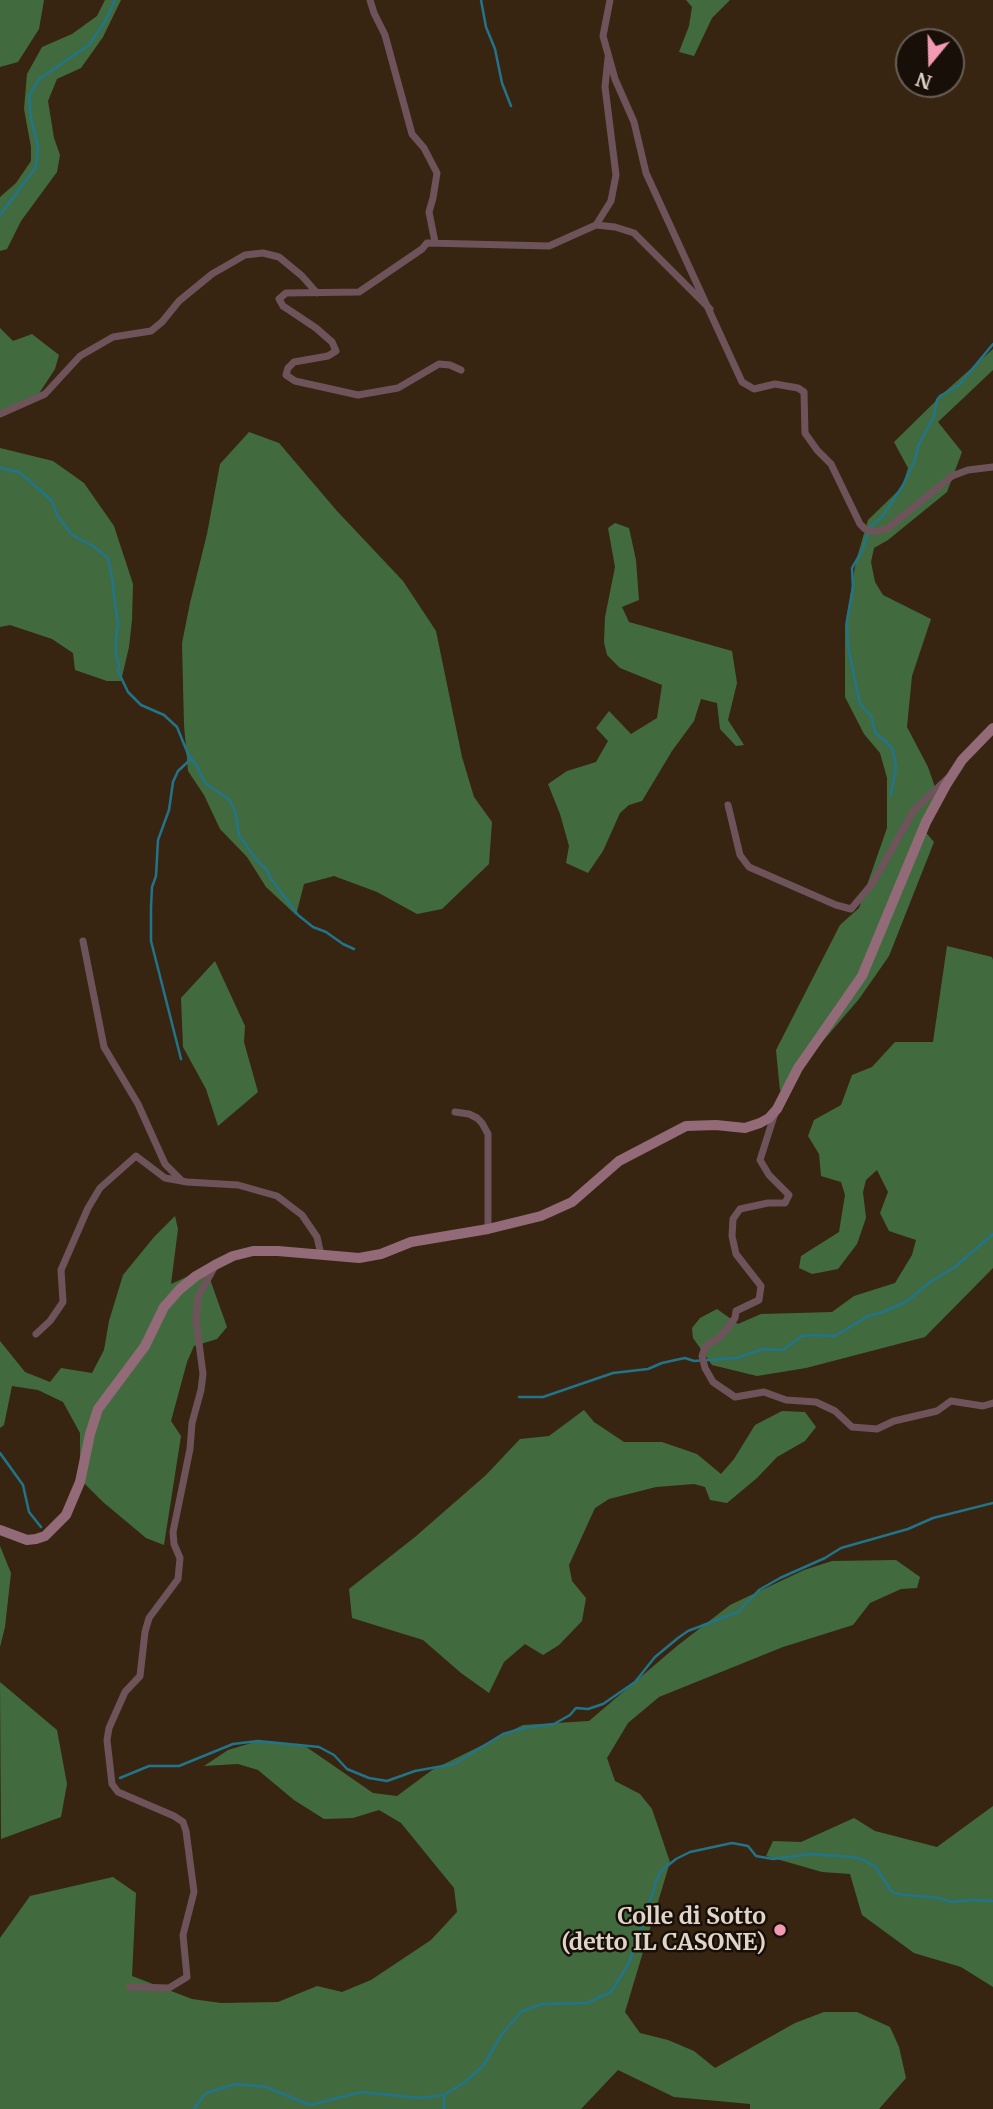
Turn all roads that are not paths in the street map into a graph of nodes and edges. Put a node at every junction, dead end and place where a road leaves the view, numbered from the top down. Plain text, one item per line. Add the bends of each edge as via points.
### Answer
1 (370, 0) edge
2 (610, 0) edge
3 (608, 53) junction
4 (596, 225) junction
5 (435, 243) junction
6 (317, 293) junction
7 (709, 309) junction
8 (461, 370) dead end
9 (0, 414) edge
10 (993, 467) edge
11 (993, 727) edge
12 (956, 771) junction
13 (728, 806) dead end
14 (83, 941) dead end
15 (777, 1110) junction
16 (455, 1112) dead end
17 (183, 1182) junction
18 (488, 1229) junction
19 (321, 1255) junction
20 (215, 1265) junction
21 (36, 1334) dead end
22 (993, 1403) edge
23 (0, 1530) edge
24 (130, 1987) dead end

1 - 5 street via 385,35 412,134 437,173 429,212
2 - 3 street via 603,36
3 - 4 street via 605,87 616,175 611,201
3 - 7 street via 634,122 646,173
4 - 5 street via 549,247
4 - 7 street via 634,233
5 - 6 street via 427,243 359,292
6 - 8 street via 286,293 279,299 332,342 336,351 294,362 286,375 295,381 358,395 398,388 439,364
6 - 9 street via 279,257 245,255 212,274 151,331 113,337 80,356 46,394
7 - 10 street via 743,382 754,389 775,384 804,392 805,433 831,464 865,529 888,528 952,476
11 - 12 street
12 - 13 street via 914,810 872,884 851,909 749,867 740,855
12 - 15 street via 926,822 862,975 798,1068
14 - 17 street via 104,1047 138,1104 165,1164
15 - 18 street via 744,1128 686,1126 619,1161 572,1202 541,1216
15 - 22 street via 760,1160 789,1195 785,1203 740,1209 733,1219 736,1254 761,1286 759,1300 736,1311 721,1336 705,1346 702,1356 713,1382 735,1397 764,1392 786,1400 816,1402 852,1427 877,1429 894,1420 937,1411 951,1401
16 - 18 street via 477,1118 488,1134
17 - 19 street via 237,1185 277,1196 302,1215 317,1237
17 - 21 street via 164,1178 136,1156 100,1188 61,1270 63,1302
18 - 19 street via 411,1242 359,1258
19 - 20 street via 253,1251
20 - 23 street via 180,1289 164,1307 145,1346 98,1409 80,1482 66,1515 46,1536 36,1539
20 - 24 street via 198,1297 203,1374 173,1532 180,1558 178,1579 149,1618 140,1676 125,1692 107,1740 112,1784 118,1792 174,1816 186,1830 194,1892 183,1935 187,1977 169,1988

